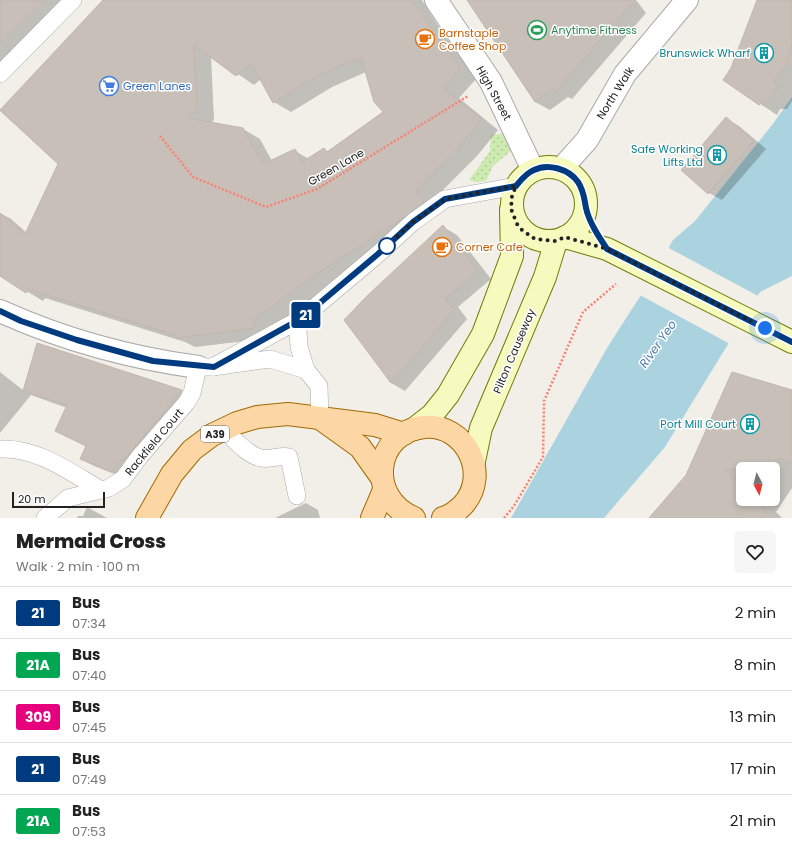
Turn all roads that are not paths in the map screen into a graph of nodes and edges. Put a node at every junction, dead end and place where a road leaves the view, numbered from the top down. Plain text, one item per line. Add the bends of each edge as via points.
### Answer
1 (73, 0) edge
2 (436, 0) edge
3 (687, 0) edge
4 (0, 74) edge
5 (561, 169) junction
6 (533, 170) junction
7 (516, 186) junction
8 (511, 209) junction
9 (586, 209) junction
10 (560, 239) junction
11 (607, 249) junction
12 (0, 311) edge
13 (302, 318) junction
14 (792, 342) edge
15 (206, 367) junction
16 (306, 370) junction
17 (320, 418) junction
18 (224, 430) junction
19 (409, 432) junction
20 (0, 449) edge
21 (474, 462) junction
22 (383, 484) junction
23 (101, 490) junction
24 (297, 496) dead end
25 (45, 518) edge
26 (148, 518) edge
27 (372, 518) edge
28 (414, 518) edge
29 (443, 518) edge

1 - 4 lane
2 - 6 street, High Street via 491,82
3 - 5 street, North Walk via 625,74 587,140
5 - 6 main road via 550,167
5 - 9 main road via 578,181 584,192
6 - 7 main road
7 - 8 main road
7 - 13 lane via 445,199 413,222
8 - 10 main road via 517,224 535,239
8 - 19 main road via 512,256 483,334 448,394 432,415
9 - 10 main road via 582,221 573,233
9 - 11 main road
10 - 11 main road
10 - 21 main road, Pilton Causeway via 481,428
11 - 14 main road
12 - 15 street via 21,321 85,342 153,361
13 - 15 lane
13 - 16 lane via 298,330 299,347
15 - 16 lane via 270,359
15 - 23 lane, Rackfield Court via 187,402 123,479
16 - 17 lane via 318,386
17 - 18 main road, A39 via 277,414 237,423
17 - 19 main road, A39
17 - 22 main road, A39 via 360,447
18 - 24 lane via 260,458 289,457
18 - 26 main road, A39 via 192,450 172,474
19 - 21 main road via 433,428 444,430 454,435 470,451
19 - 22 main road via 394,442 386,453 382,465
20 - 23 lane via 10,448 51,460
21 - 29 main road via 474,482 467,500 458,510
22 - 27 main road
22 - 28 main road via 392,504
23 - 25 lane, Rackfield Court via 68,498

